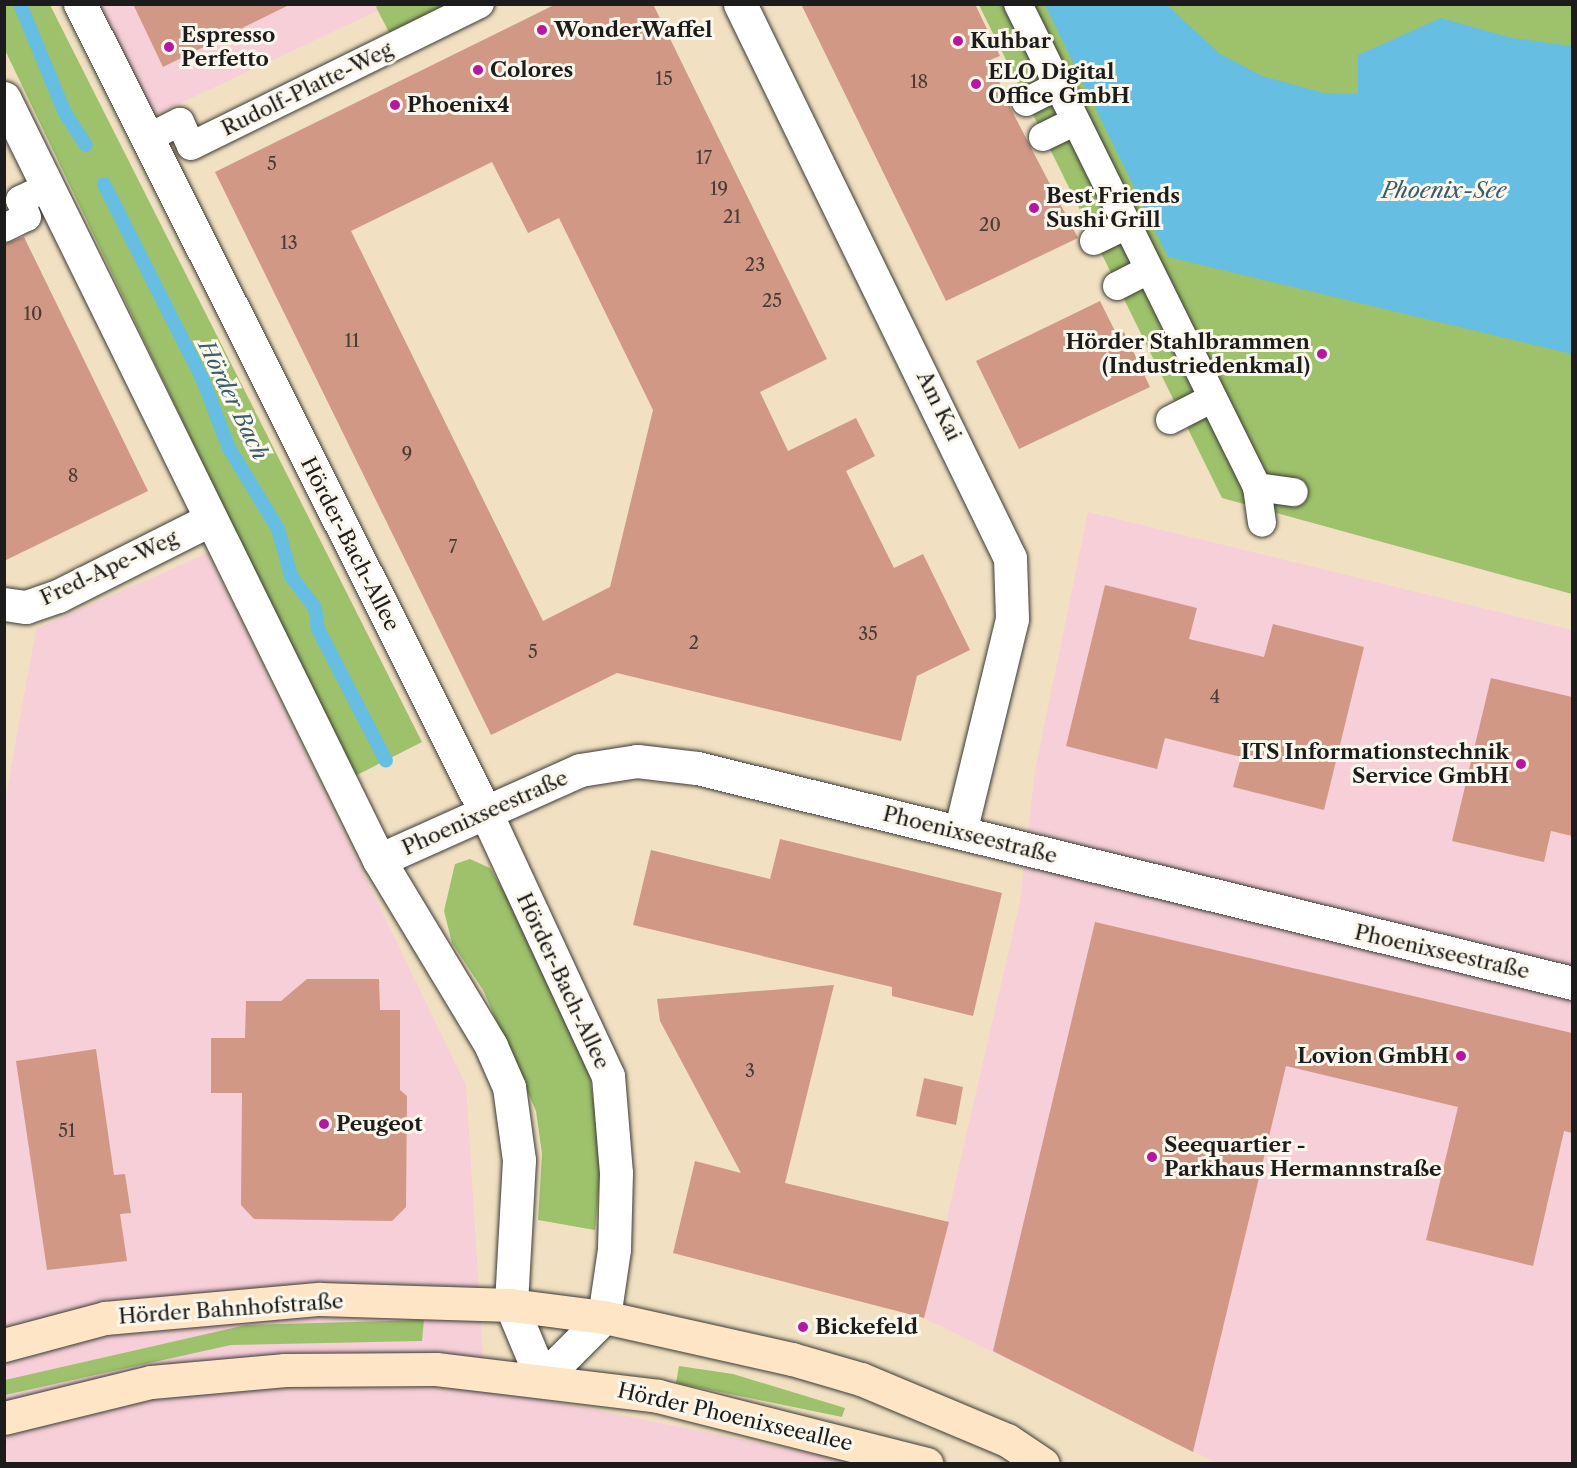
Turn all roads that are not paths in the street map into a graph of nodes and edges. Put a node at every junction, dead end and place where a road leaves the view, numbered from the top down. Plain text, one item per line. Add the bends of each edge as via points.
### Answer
1 (80, 4) edge
2 (480, 4) edge
3 (740, 4) edge
4 (1018, 4) edge
5 (1056, 87) junction
6 (4, 99) edge
7 (1026, 102) dead end
8 (1074, 122) junction
9 (1043, 137) dead end
10 (146, 140) junction
11 (48, 187) junction
12 (1125, 226) junction
13 (4, 228) edge
14 (1094, 240) dead end
15 (1147, 271) junction
16 (1117, 286) dead end
17 (1211, 399) junction
18 (1170, 420) dead end
19 (1257, 487) junction
20 (1294, 492) dead end
21 (211, 519) junction
22 (1262, 523) dead end
23 (4, 604) edge
24 (485, 811) junction
25 (960, 832) junction
26 (379, 860) junction
27 (1572, 983) edge
28 (511, 1305) junction
29 (604, 1317) junction
30 (4, 1345) edge
31 (542, 1379) junction
32 (4, 1418) edge
33 (927, 1464) edge
34 (1043, 1464) edge

1 - 10 street, Hörder-Bach-Allee
2 - 10 street, Rudolf-Platte-Weg via 191,146 180,122
3 - 25 street, Am Kai via 1010,558 1012,619
4 - 5 street
5 - 7 street
5 - 8 street
6 - 11 street
8 - 9 street
8 - 12 street
10 - 24 street, Hörder-Bach-Allee
11 - 13 street via 20,200 27,218
11 - 21 street
12 - 14 street
12 - 15 street
15 - 16 street
15 - 17 street
17 - 18 street
17 - 19 street
19 - 20 street
19 - 22 street
21 - 23 street, Fred-Ape-Weg via 58,596 26,607
21 - 26 street
24 - 25 street, Phoenixseestraße via 580,770 638,761 697,768
24 - 26 street, Phoenixseestraße
24 - 29 street, Hörder-Bach-Allee via 608,1076 615,1184
25 - 27 street, Phoenixseestraße
26 - 28 street via 491,1046 509,1087 519,1160
28 - 29 main road, Hörder Bahnhofstraße
28 - 30 main road, Hörder Bahnhofstraße via 320,1299 105,1318
28 - 31 street
29 - 31 street
29 - 34 main road via 861,1379 1007,1440
31 - 32 main road via 436,1369 285,1370 151,1382
31 - 33 main road, Hörder Phoenixseeallee via 658,1396

